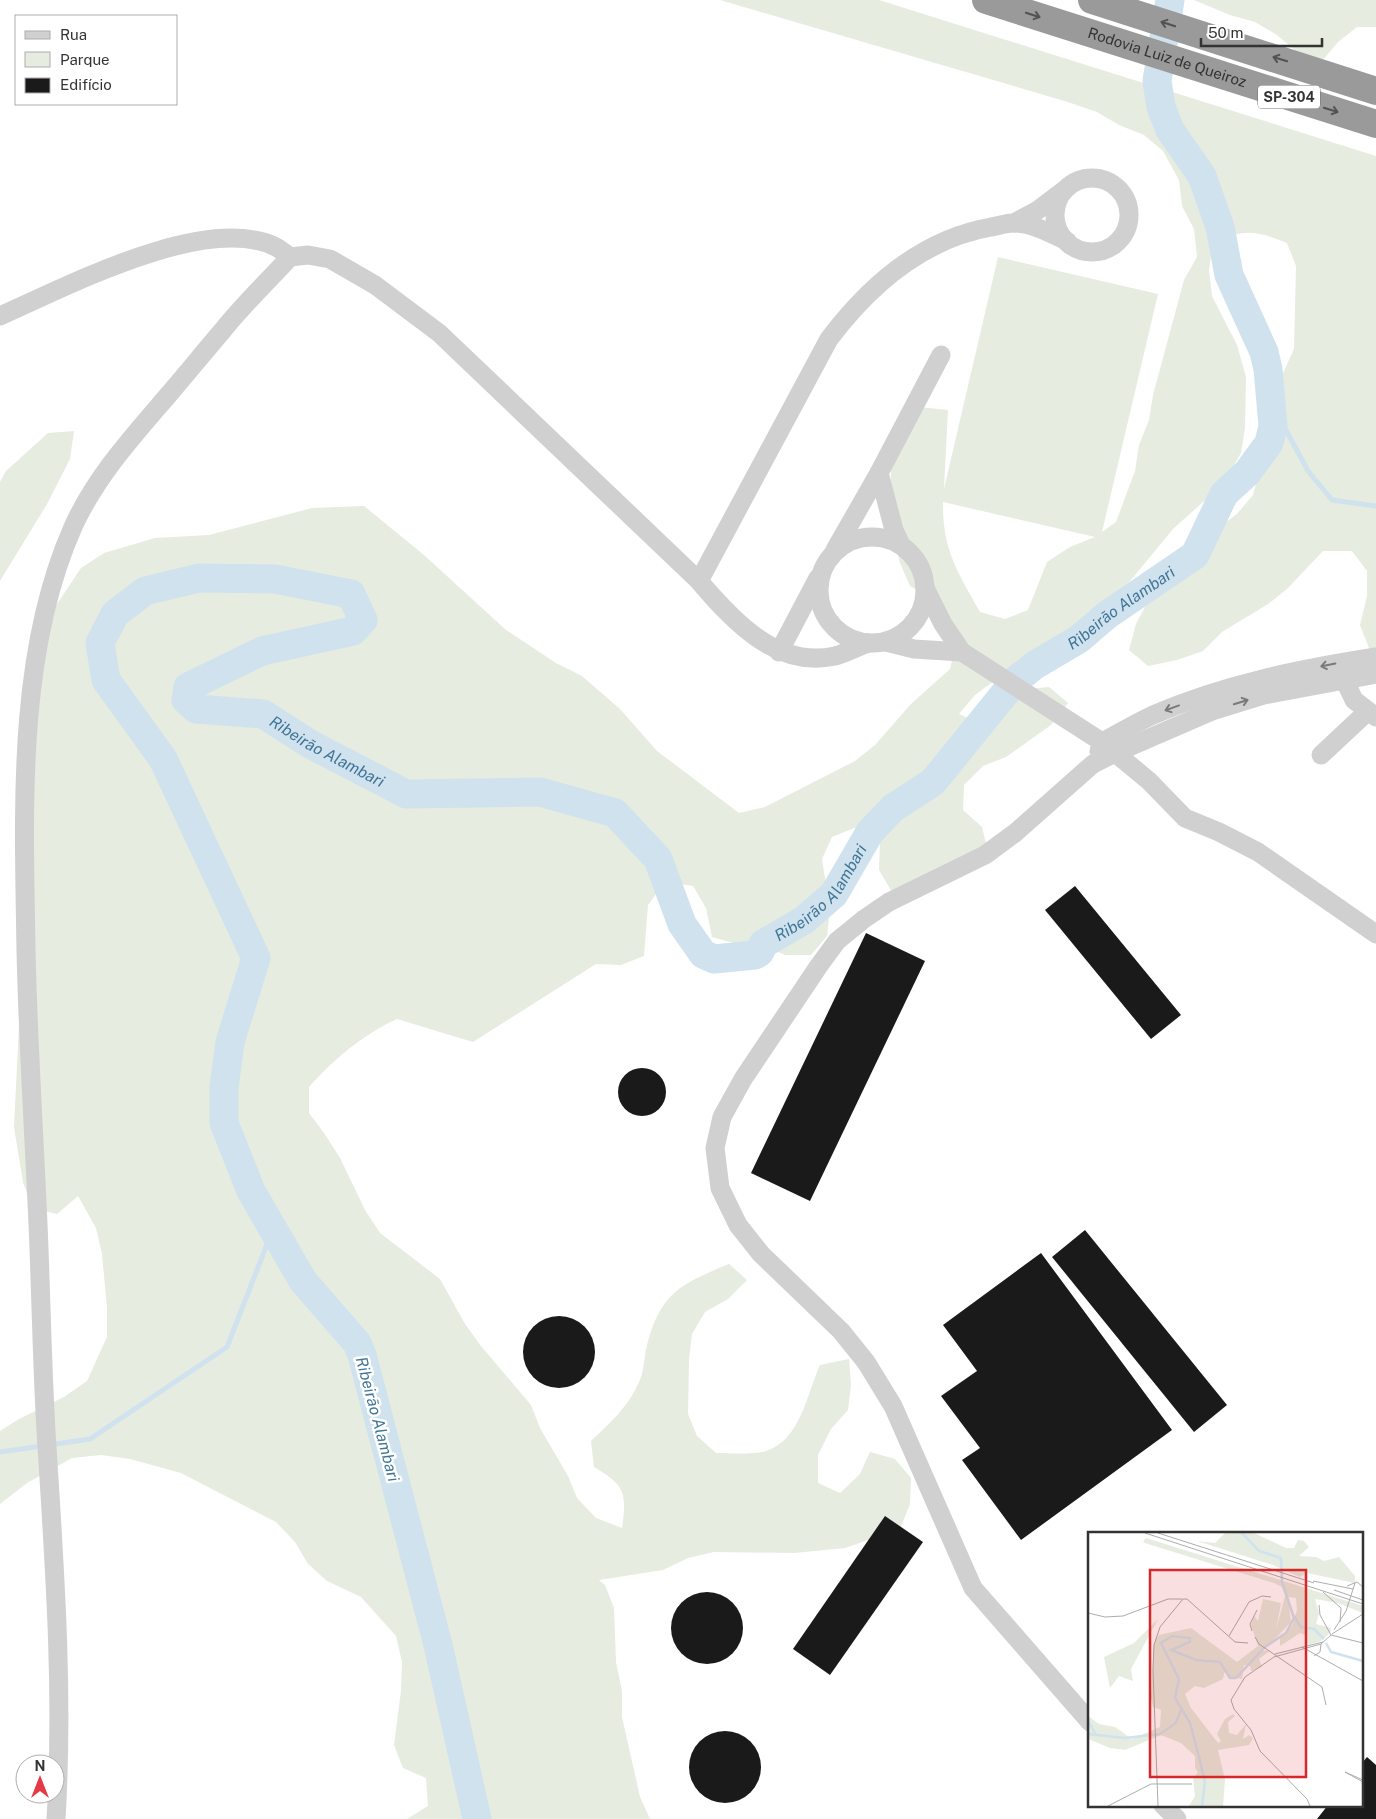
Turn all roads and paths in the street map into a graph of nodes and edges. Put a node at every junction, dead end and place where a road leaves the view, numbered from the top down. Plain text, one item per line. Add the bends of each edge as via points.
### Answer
1 (986, 0) edge
2 (1092, 0) edge
3 (1317, 71) junction
4 (1376, 78) edge
5 (1376, 91) edge
6 (1371, 123) edge
7 (1066, 189) junction
8 (1014, 223) junction
9 (1067, 241) junction
10 (290, 256) junction
11 (0, 316) edge
12 (941, 355) dead end
13 (879, 473) junction
14 (901, 545) junction
15 (832, 554) junction
16 (821, 572) junction
17 (699, 581) junction
18 (926, 590) junction
19 (877, 642) junction
20 (778, 652) junction
21 (968, 656) junction
22 (1376, 657) edge
23 (1376, 674) edge
24 (1344, 679) junction
25 (1371, 715) edge
26 (1109, 748) junction
27 (1321, 756) dead end
28 (1376, 934) edge
29 (1088, 1720) edge
30 (1164, 1806) edge
31 (56, 1819) edge
32 (1177, 1819) edge

1 -> 6 highway, Rodovia Luiz de Queiroz / SP-304
3 -> 2 highway, SP-304
3 - 4 highway
3 - 5 highway, SP-304
7 - 8 street
7 - 9 street via 1059,198 1056,221
7 - 9 street via 1087,178 1099,178 1120,191 1130,214 1122,237 1107,248 1089,252
8 - 9 street via 1040,228
8 - 17 street via 955,236 931,247 877,285 851,310 828,339
10 - 11 street via 274,246 248,240 189,244 157,251 106,270
10 - 17 street via 330,260 376,286 439,333
10 - 31 street via 122,448 88,497 67,542 42,627 28,723 24,879 27,1018 59,1655
12 - 13 street
13 - 14 street
13 - 15 street
14 - 15 street via 872,536 844,544
14 - 18 street via 923,572
15 - 16 street
16 - 19 street via 818,592 822,610 833,627 849,638
16 - 20 street
17 - 20 street via 731,617
18 - 19 street via 923,607 915,622 902,634
18 - 21 street via 943,624
19 - 20 street via 836,656 808,658
19 - 21 street
21 - 26 street
22 -> 26 street via 1257,679 1154,715
23 - 24 street
24 - 25 street via 1354,700
26 -> 24 street via 1264,695
25 - 27 street
26 - 28 street via 1185,818 1258,852
26 - 29 street via 1015,833 985,855 889,902 838,942 743,1079 722,1117 715,1148 720,1188 738,1225 761,1254 841,1331 866,1362 893,1406 973,1588
30 - 32 street

